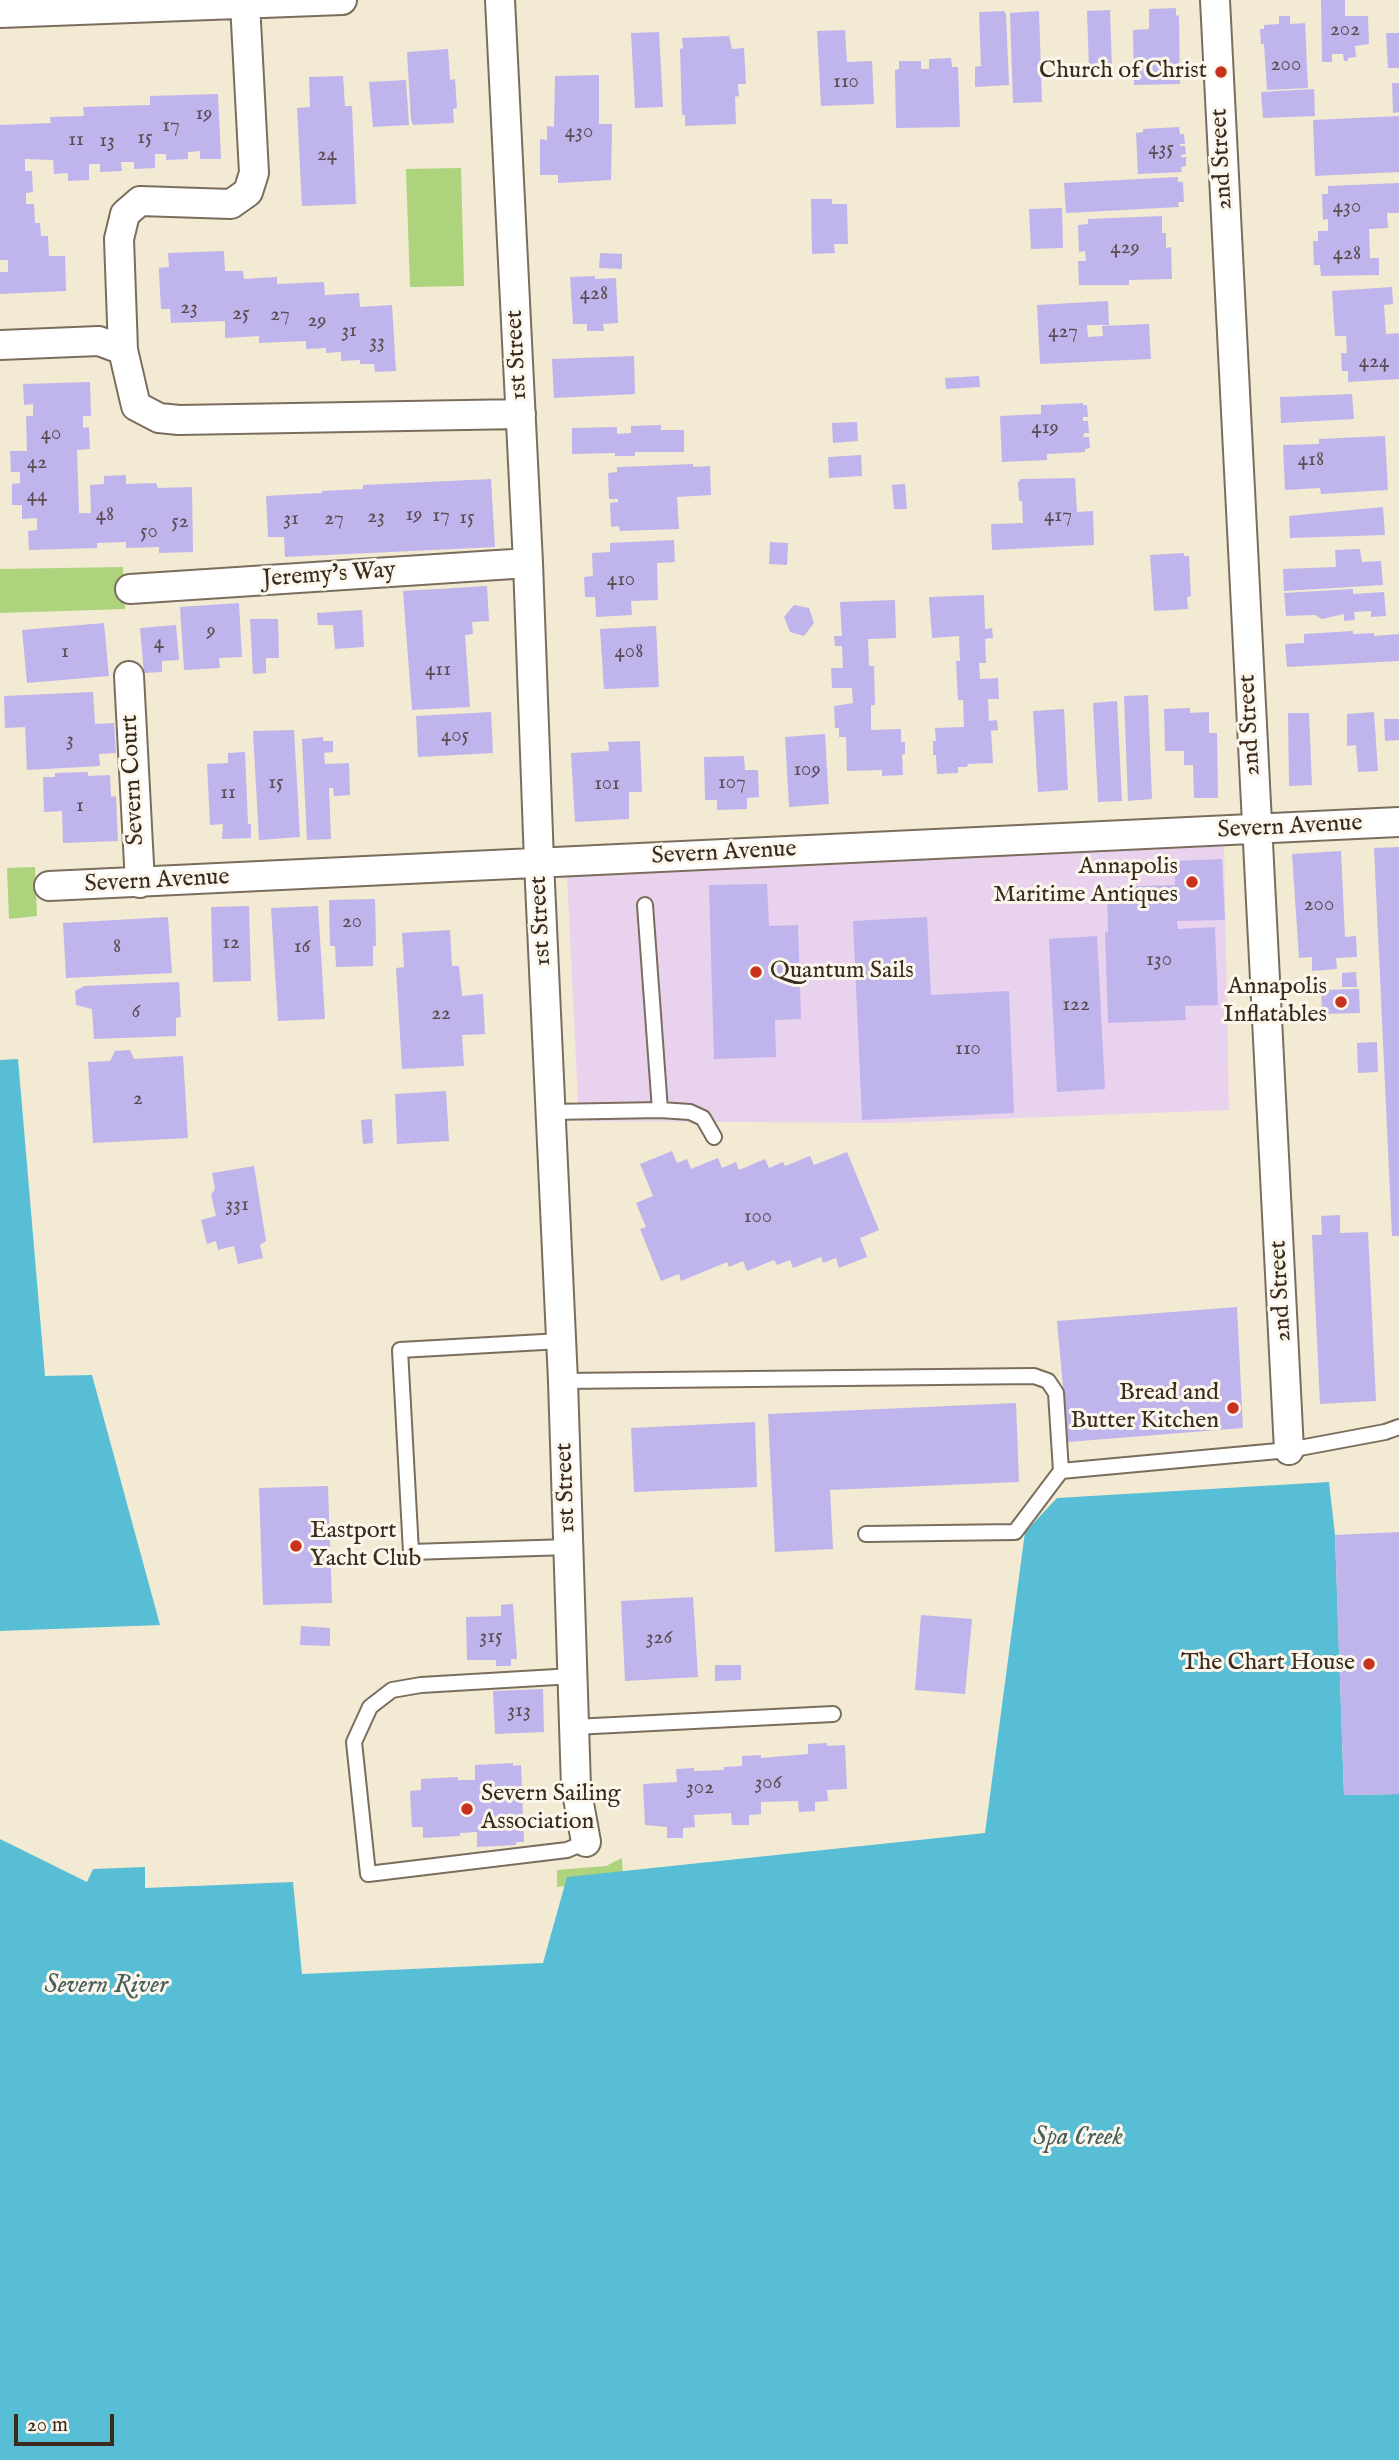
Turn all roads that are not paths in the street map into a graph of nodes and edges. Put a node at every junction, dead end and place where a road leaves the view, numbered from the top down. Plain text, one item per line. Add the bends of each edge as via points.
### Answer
1 (342, 0) edge
2 (500, 0) edge
3 (1215, 0) edge
4 (245, 3) junction
5 (46, 5) edge
6 (0, 12) edge
7 (0, 345) edge
8 (123, 350) junction
9 (521, 414) junction
10 (528, 564) junction
11 (130, 589) dead end
12 (128, 676) dead end
13 (1399, 822) edge
14 (1257, 830) junction
15 (539, 862) junction
16 (140, 883) junction
17 (49, 886) dead end
18 (645, 905) dead end
19 (660, 1110) junction
20 (551, 1112) junction
21 (715, 1137) dead end
22 (561, 1341) junction
23 (563, 1381) junction
24 (1399, 1427) edge
25 (1289, 1450) junction
26 (1061, 1471) junction
27 (866, 1534) dead end
28 (569, 1547) junction
29 (573, 1676) junction
30 (833, 1714) dead end
31 (574, 1727) junction
32 (586, 1842) joint

1 - 4 street
2 - 9 street, 1st Street
3 - 14 street, 2nd Street
4 - 5 street
4 - 8 street via 254,173 248,192 231,204 140,201 125,214 119,239
5 - 6 street
7 - 8 street via 99,341
8 - 9 street via 136,406 159,418
9 - 10 street, 1st Street
10 - 11 street, Jeremy's Way
10 - 15 street, 1st Street
12 - 16 street, Severn Court
13 - 14 street, Severn Avenue
14 - 15 street, Severn Avenue
14 - 25 street, 2nd Street
15 - 16 street, Severn Avenue
15 - 20 street, 1st Street
16 - 17 street, Severn Avenue
18 - 19 lane
19 - 20 lane
19 - 21 lane via 690,1112 703,1118
20 - 22 street, 1st Street
22 - 23 street, 1st Street
22 - 28 lane via 400,1350 411,1552
23 - 26 lane via 1034,1377 1048,1381 1056,1393
23 - 28 street, 1st Street
24 - 25 lane
25 - 26 lane
26 - 27 lane via 1015,1532
28 - 29 street, 1st Street
29 - 31 street, 1st Street
29 - 32 lane via 392,1690 370,1707 354,1742 368,1874 567,1850
30 - 31 lane
31 - 32 street, 1st Street via 576,1787

